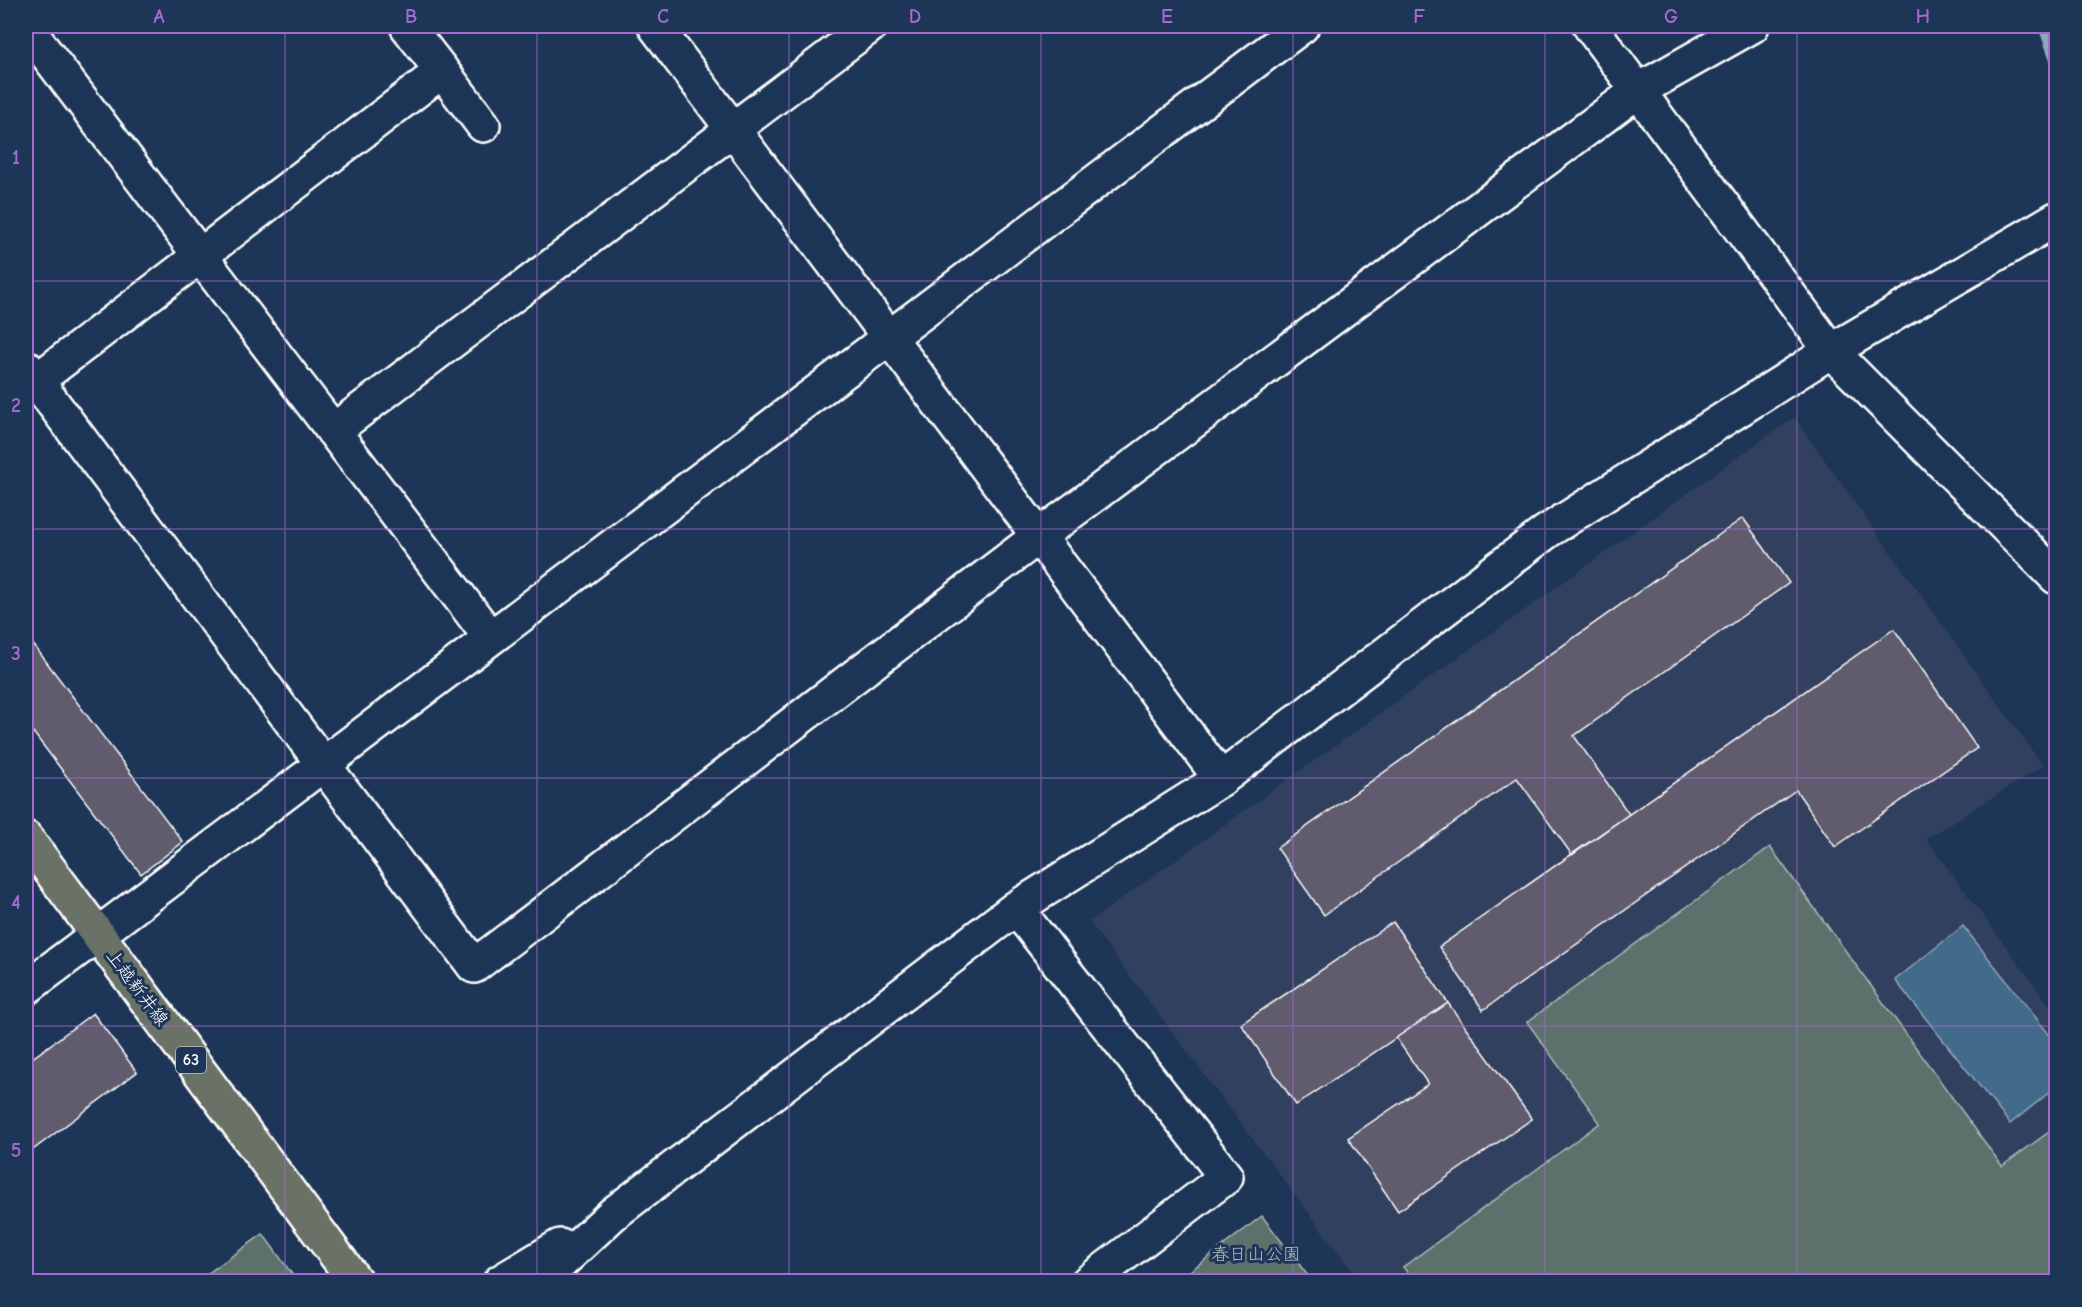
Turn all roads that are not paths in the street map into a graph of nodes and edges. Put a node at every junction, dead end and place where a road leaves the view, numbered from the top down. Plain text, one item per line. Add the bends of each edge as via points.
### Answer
1 (407, 26) edge
2 (656, 26) edge
3 (870, 26) edge
4 (1302, 26) edge
5 (1590, 26) edge
6 (1752, 26) edge
7 (26, 27) edge
8 (442, 71) junction
9 (1639, 90) junction
10 (483, 125) dead end
11 (733, 129) junction
12 (2056, 219) edge
13 (199, 258) junction
14 (889, 337) junction
15 (1831, 351) junction
16 (31, 374) edge
17 (333, 431) junction
18 (1039, 536) junction
19 (2056, 577) edge
20 (490, 638) junction
21 (323, 764) junction
22 (1221, 779) junction
23 (26, 838) edge
24 (1016, 908) junction
25 (97, 935) junction
26 (26, 988) edge
27 (613, 1214) junction
28 (356, 1281) edge
29 (500, 1281) edge
30 (540, 1281) edge
31 (1088, 1281) edge

1 - 8 street
2 - 11 street
3 - 11 street
4 - 14 street
5 - 9 street
6 - 9 street
7 - 13 street
8 - 10 street
8 - 13 street
9 - 15 street
9 - 18 street
11 - 14 street
11 - 17 street
12 - 15 street
13 - 16 street
13 - 17 street
14 - 18 street
14 - 20 street
15 - 19 street
15 - 22 street via 1546,532
16 - 21 street
17 - 20 street
18 - 21 street via 474,966
18 - 22 street
20 - 21 street
21 - 25 street
22 - 24 street
23 - 25 main road, 上越新井線 / 63
24 - 27 street
24 - 31 street via 1226,1178
25 - 26 street
25 - 28 main road, 上越新井線 / 63
27 - 29 street
27 - 30 street

